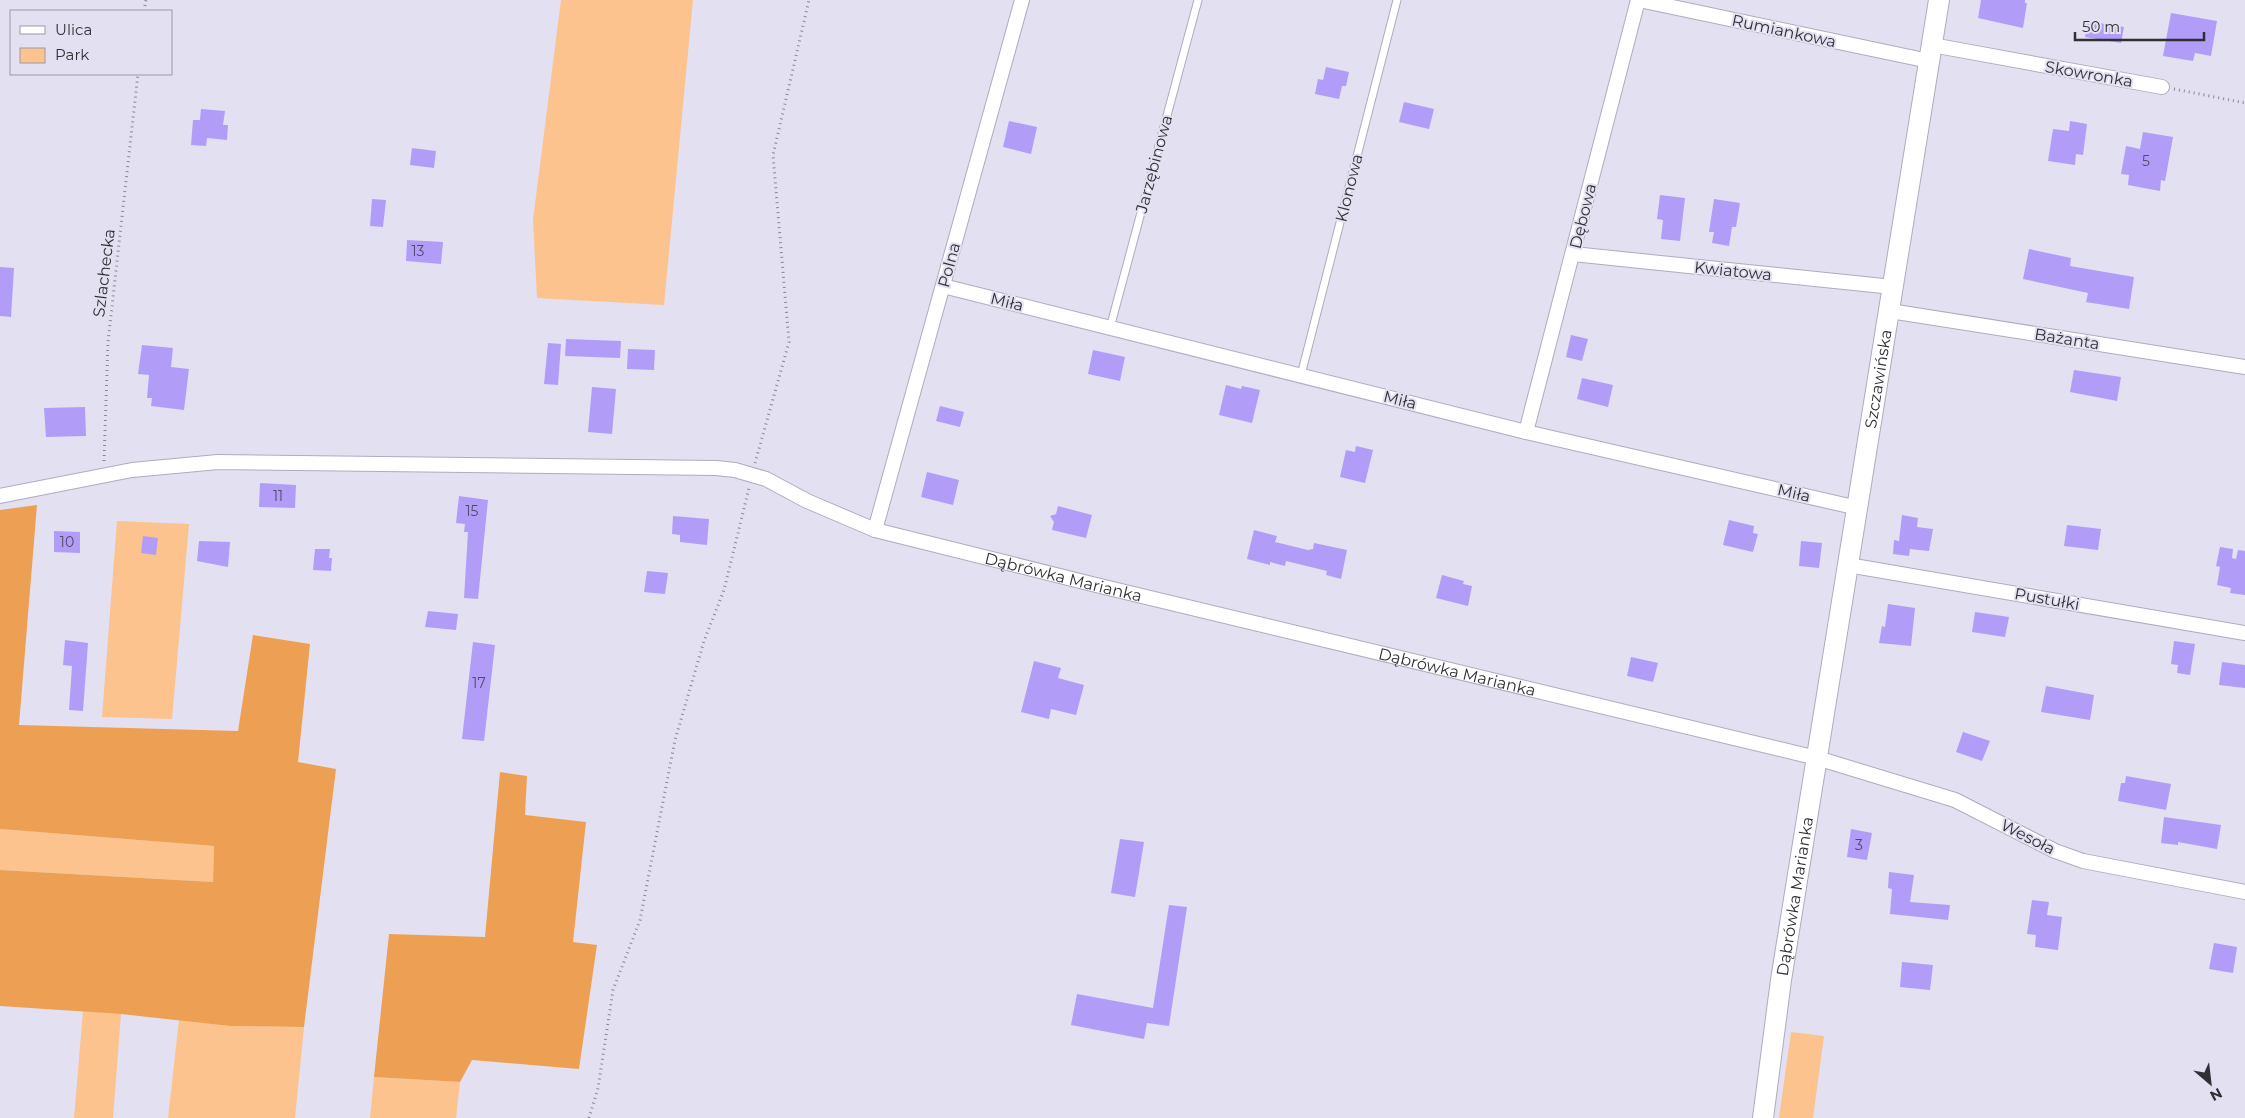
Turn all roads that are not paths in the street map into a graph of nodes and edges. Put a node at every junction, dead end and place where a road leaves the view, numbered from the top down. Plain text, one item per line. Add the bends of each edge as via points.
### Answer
1 (1022, 0) edge
2 (1198, 0) edge
3 (1397, 0) edge
4 (1639, 0) edge
5 (1939, 0) edge
6 (1931, 53) junction
7 (2162, 87) road end
8 (1573, 254) junction
9 (943, 286) junction
10 (1894, 287) junction
11 (1890, 311) junction
12 (1110, 328) junction
13 (2245, 367) edge
14 (1301, 375) junction
15 (1526, 432) junction
16 (0, 496) edge
17 (1858, 508) junction
18 (875, 530) junction
19 (1848, 566) junction
20 (2245, 633) edge
21 (1817, 758) junction
22 (2245, 892) edge
23 (1763, 1118) edge

1 - 9 street, Polna
2 - 12 lane, Jarzębinowa
3 - 14 lane, Klonowa
4 - 6 street, Rumiankowa
4 - 8 street, Dębowa
5 - 6 street, Szczawińska
6 - 7 street, Skowronka
6 - 10 street, Szczawińska
8 - 10 street, Kwiatowa
8 - 15 street, Dębowa
9 - 12 street, Miła
9 - 18 street, Polna
10 - 11 street, Szczawińska
11 - 13 street, Bażanta
11 - 17 street, Szczawińska
12 - 14 street, Miła
14 - 15 street, Miła
15 - 17 street, Miła
16 - 18 street, Dąbrówka Marianka via 159,467 218,462 716,468 752,474
17 - 19 street, Szczawińska
18 - 21 street, Dąbrówka Marianka
19 - 20 street, Pustułki
19 - 21 street, Szczawińska
21 - 22 street, Wesoła via 1955,800 2055,851 2083,861
21 - 23 street, Dąbrówka Marianka

